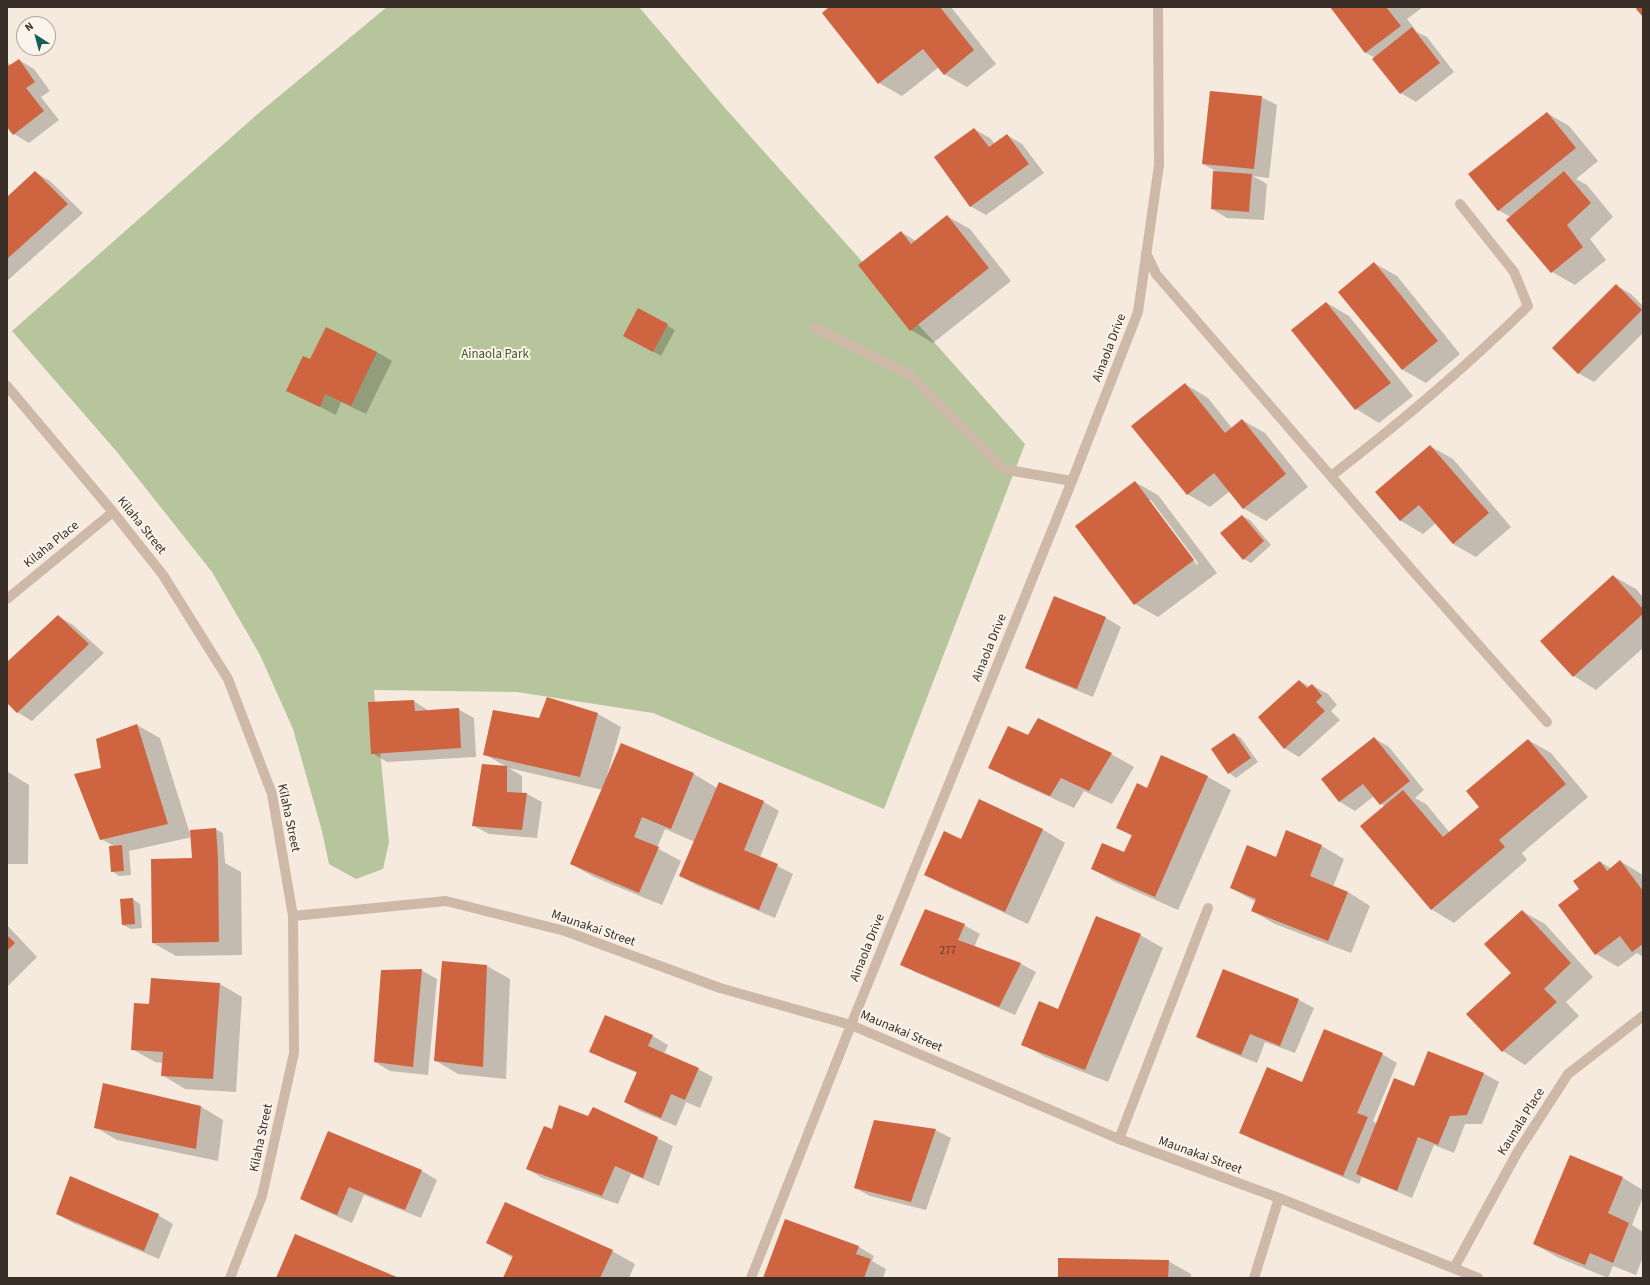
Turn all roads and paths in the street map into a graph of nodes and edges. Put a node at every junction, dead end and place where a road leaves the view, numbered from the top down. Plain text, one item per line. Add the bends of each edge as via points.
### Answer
1 (1158, 7) edge
2 (1460, 204) dead end
3 (1146, 253) junction
4 (815, 328) dead end
5 (7, 386) edge
6 (1331, 476) junction
7 (1072, 481) junction
8 (113, 512) junction
9 (7, 599) edge
10 (1547, 722) dead end
11 (1208, 908) dead end
12 (293, 916) junction
13 (1643, 1016) edge
14 (851, 1025) junction
15 (1119, 1139) junction
16 (1279, 1198) junction
17 (1454, 1268) junction
18 (230, 1278) edge
19 (751, 1278) edge
20 (1254, 1278) edge
21 (1478, 1278) edge

1 - 3 street, Ainaola Drive via 1159,165
2 - 6 street via 1514,272 1528,306 1430,396
3 - 6 street via 1156,274
3 - 7 street, Ainaola Drive via 1138,312
4 - 7 street via 910,375 1000,467
5 - 8 street, Kilaha Street
6 - 10 street
7 - 14 street, Ainaola Drive
8 - 9 street, Kilaha Place
8 - 12 street, Kilaha Street via 163,574 228,679 272,794
11 - 15 street
12 - 14 street, Maunakai Street via 446,901 565,931 720,988
12 - 18 street, Kilaha Street via 294,1052 262,1196
13 - 17 street, Kaunala Place via 1568,1074 1517,1153
14 - 15 street, Maunakai Street
14 - 19 street, Ainaola Drive
15 - 16 street, Maunakai Street
16 - 17 street, Maunakai Street
16 - 20 street
17 - 21 street, Maunakai Street

